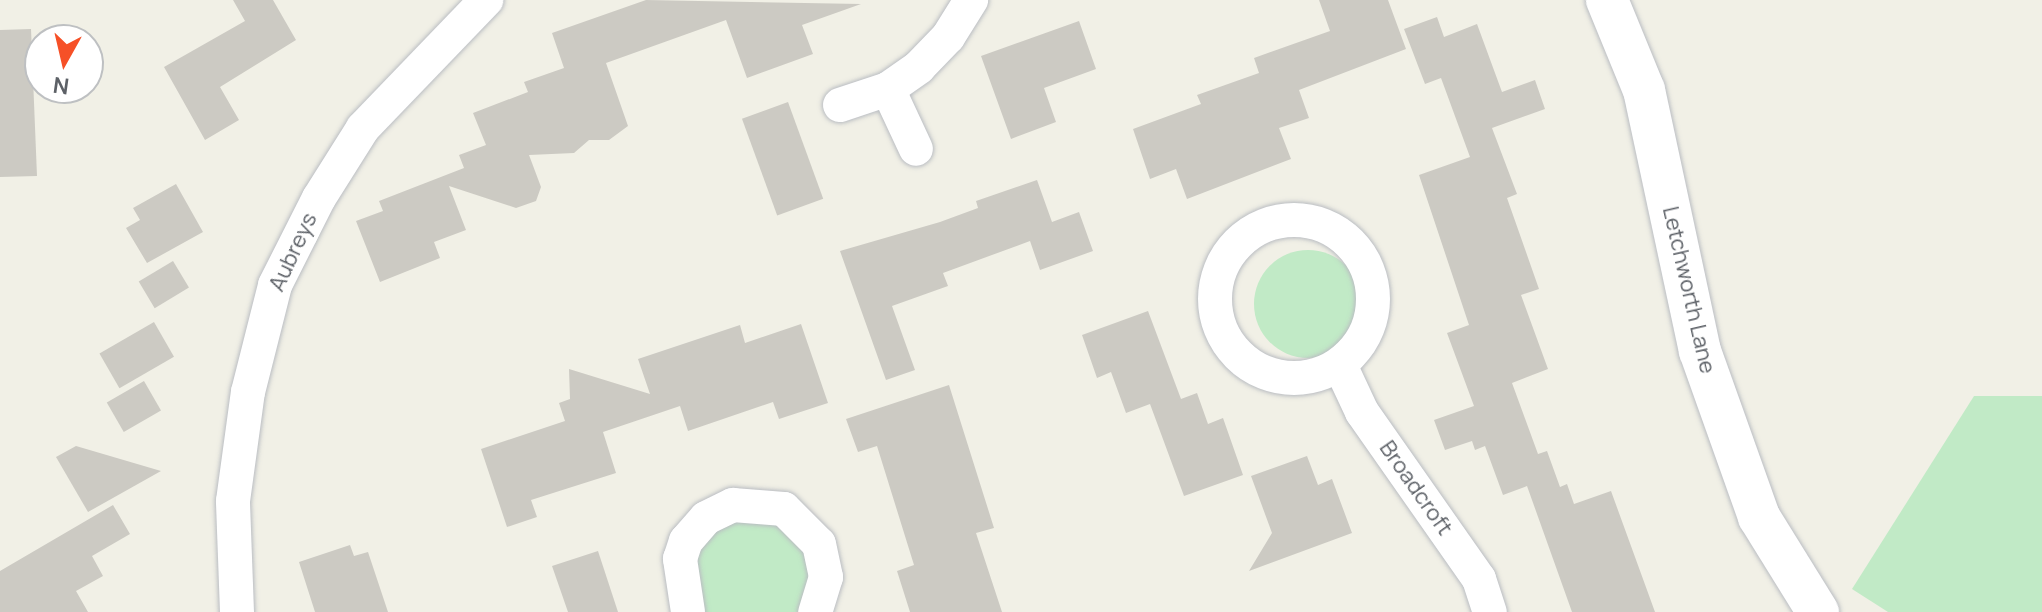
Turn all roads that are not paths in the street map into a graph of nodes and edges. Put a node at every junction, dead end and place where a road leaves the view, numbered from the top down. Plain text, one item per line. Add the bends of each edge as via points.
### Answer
1 (486, 0) edge
2 (971, 0) edge
3 (1607, 0) edge
4 (888, 89) junction
5 (840, 105) dead end
6 (916, 149) dead end
7 (1340, 365) junction
8 (237, 612) edge
9 (688, 612) edge
10 (815, 612) edge
11 (1490, 612) edge
12 (1818, 612) edge

1 - 8 street, Aubreys via 363,128 319,198 275,285 248,392 233,501
2 - 4 street via 948,37
3 - 12 street, Letchworth Lane via 1644,90 1705,366 1759,517
4 - 5 street
4 - 6 street
7 - 7 street via 1293,380 1254,369 1226,343 1213,307 1218,271 1234,245 1259,226 1295,219 1319,223 1344,236 1364,259 1374,293 1372,321
7 - 11 street, Broadcroft via 1362,412 1479,579
9 - 10 street via 680,559 686,541 706,518 733,505 784,509 819,544 826,577

